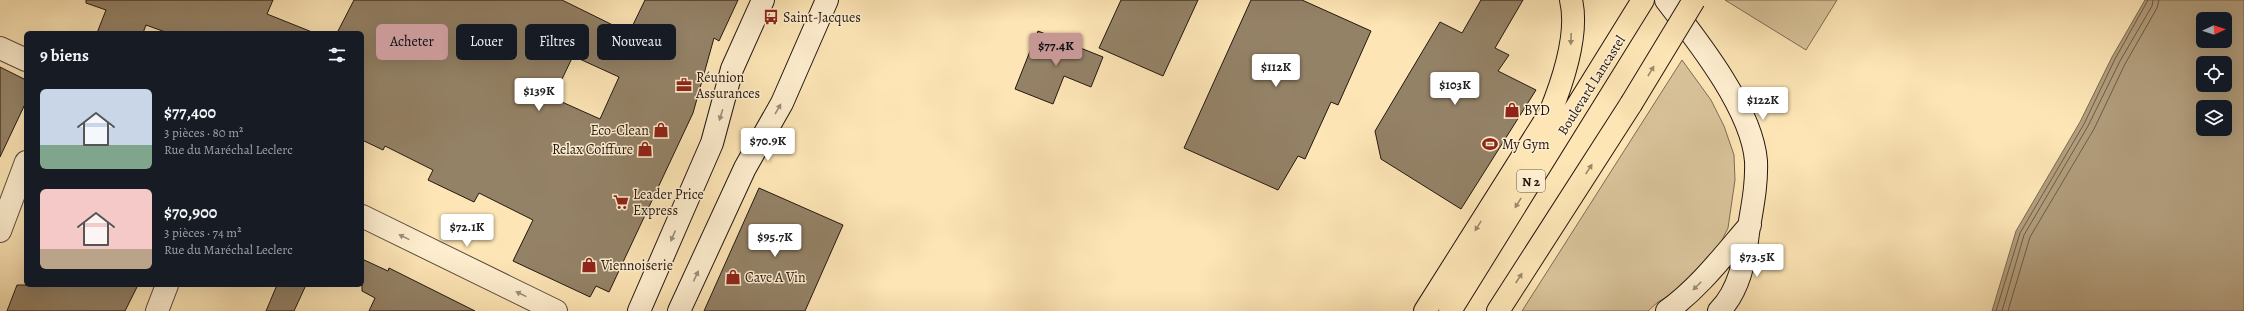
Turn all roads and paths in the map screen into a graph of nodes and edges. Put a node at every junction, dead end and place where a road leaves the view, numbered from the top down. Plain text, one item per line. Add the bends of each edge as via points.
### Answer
1 (763, 0) edge
2 (827, 0) edge
3 (1571, 0) edge
4 (1643, 0) edge
5 (1666, 0) edge
6 (1694, 0) edge
7 (0, 48) edge
8 (24, 59) edge
9 (24, 167) edge
10 (364, 217) edge
11 (1750, 225) junction
12 (0, 231) edge
13 (166, 287) edge
14 (157, 311) edge
15 (556, 311) edge
16 (639, 311) edge
17 (679, 311) edge
18 (1425, 311) edge
19 (1450, 311) edge
20 (1498, 311) edge
21 (1667, 311) edge
22 (1719, 311) edge

1 -> 16 street via 732,69 712,143
17 -> 2 street via 745,168 782,103
3 -> 18 main road via 1571,46 1562,84 1550,113
4 -> 19 main road, Boulevard Lancastel / N 2
5 - 11 street via 1728,90 1749,132 1756,159 1756,185
20 -> 6 main road, bridge
7 - 8 street
9 - 12 street
15 -> 10 street
11 -> 21 street via 1689,295
11 - 22 street via 1739,278 1726,304
13 - 14 street

